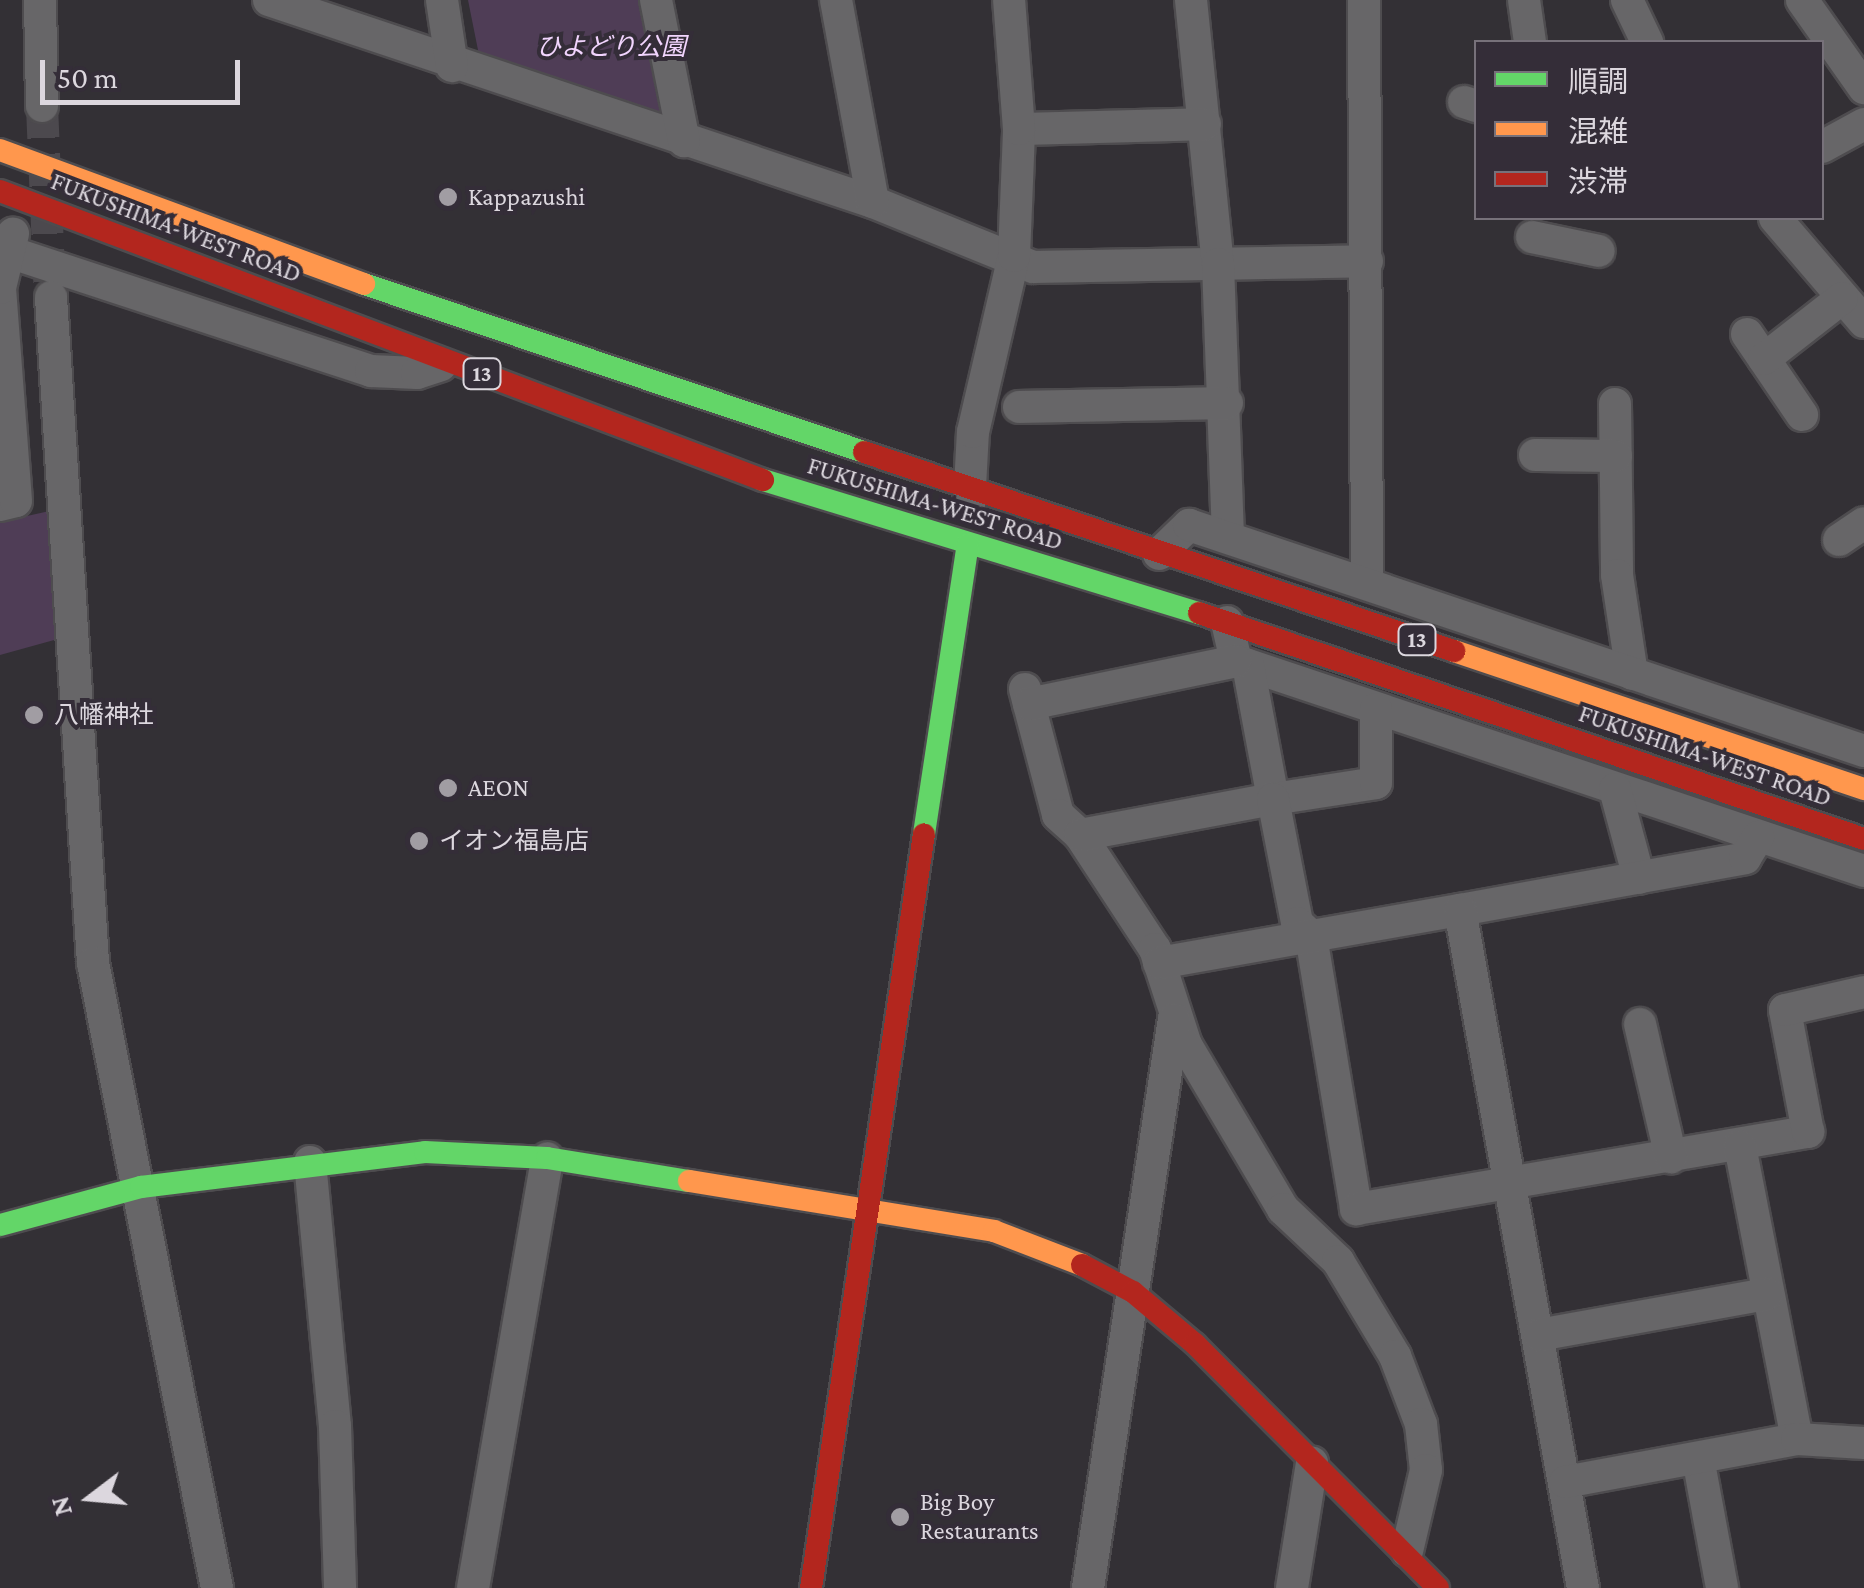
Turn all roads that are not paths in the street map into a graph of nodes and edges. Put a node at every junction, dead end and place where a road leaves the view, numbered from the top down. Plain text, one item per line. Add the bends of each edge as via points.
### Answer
1 (40, 0) edge
2 (268, 0) edge
3 (442, 0) edge
4 (656, 0) edge
5 (836, 0) edge
6 (1009, 0) edge
7 (1191, 0) edge
8 (1364, 0) edge
9 (1524, 0) edge
10 (1628, 0) edge
11 (1802, 0) edge
12 (1530, 40) edge
13 (1646, 40) edge
14 (452, 66) junction
15 (1864, 88) edge
16 (42, 106) tunnel mouth
17 (1205, 124) junction
18 (1864, 124) edge
19 (1019, 130) junction
20 (684, 141) junction
21 (1824, 146) edge
22 (0, 150) edge
23 (13, 196) edge
24 (873, 202) junction
25 (1777, 220) edge
26 (1532, 238) edge
27 (4, 250) edge
28 (1599, 252) dead end
29 (1014, 256) junction
30 (1367, 261) junction
31 (1218, 264) junction
32 (50, 297) tunnel mouth
33 (1853, 310) edge
34 (450, 362) junction
35 (1227, 402) junction
36 (1615, 404) dead end
37 (1019, 407) dead end
38 (1802, 415) dead end
39 (1535, 455) dead end
40 (1616, 456) junction
41 (969, 491) junction
42 (0, 504) edge
43 (1228, 537) junction
44 (968, 544) junction
45 (1159, 554) junction
46 (1366, 582) junction
47 (1227, 622) junction
48 (1242, 663) junction
49 (1632, 674) junction
50 (1376, 708) junction
51 (1864, 750) edge
52 (1616, 789) junction
53 (1864, 789) edge
54 (1274, 799) junction
55 (1080, 835) junction
56 (1758, 837) junction
57 (1864, 839) edge
58 (1864, 870) edge
59 (1639, 878) junction
60 (1460, 910) junction
61 (1310, 936) junction
62 (1159, 963) junction
63 (1864, 992) edge
64 (1174, 1017) junction
65 (1640, 1024) dead end
66 (1740, 1146) junction
67 (1671, 1157) junction
68 (547, 1158) junction
69 (310, 1162) junction
70 (1511, 1183) junction
71 (142, 1186) junction
72 (1356, 1209) junction
73 (872, 1211) junction
74 (0, 1225) edge
75 (1313, 1235) junction
76 (1133, 1292) junction
77 (1766, 1294) junction
78 (1538, 1335) junction
79 (1797, 1440) junction
80 (1864, 1442) edge
81 (1698, 1458) junction
82 (1312, 1462) junction
83 (1565, 1482) junction
84 (1407, 1551) junction
85 (217, 1588) edge
86 (340, 1588) edge
87 (473, 1588) edge
88 (811, 1588) edge
89 (1088, 1588) edge
90 (1292, 1588) edge
91 (1438, 1588) edge
92 (1583, 1588) edge
93 (1722, 1588) edge

1 - 16 street
2 - 14 street
3 - 14 street
4 - 20 street
5 - 24 street
6 - 19 street
7 - 17 street
8 - 30 street
9 - 12 street
10 - 13 street
11 - 15 street
14 - 20 street
17 - 19 street
17 - 31 street
18 - 21 street
19 - 29 street
20 - 24 street
22 - 41 main road, FUKUSHIMA-WEST ROAD / 13 via 393,294
23 - 27 street
23 - 34 main road, FUKUSHIMA-WEST ROAD / 13
24 - 29 street
25 - 33 street
26 - 28 street
27 - 34 street via 371,371 417,373
27 - 42 street via 0,288 16,501
29 - 31 street via 1033,267
29 - 41 street via 973,432
30 - 31 street
30 - 46 street
31 - 35 street
32 - 71 street via 93,963
33 - 38 street via 1755,347
34 - 44 main road, FUKUSHIMA-WEST ROAD / 13 via 732,470
35 - 37 street
35 - 43 street
36 - 40 street
39 - 40 street
40 - 49 street via 1617,576
41 - 44 street
41 - 45 main road, FUKUSHIMA-WEST ROAD / 13
43 - 45 street via 1189,525
43 - 46 street
44 - 47 main road, FUKUSHIMA-WEST ROAD / 13
44 - 73 main road
45 - 53 main road, FUKUSHIMA-WEST ROAD / 13
46 - 49 street
47 - 48 street
47 - 57 main road, FUKUSHIMA-WEST ROAD / 13
48 - 50 street
48 - 54 street
48 - 55 street via 1027,696 1058,815
49 - 51 street
50 - 52 street
50 - 54 street via 1376,782
52 - 56 street
52 - 59 street
54 - 55 street
54 - 61 street via 1298,923
55 - 62 street
56 - 58 street
56 - 59 street via 1746,858
59 - 60 street
60 - 61 street
60 - 70 street
61 - 62 street
61 - 72 street
62 - 64 street
63 - 66 street via 1785,1010 1808,1132
64 - 75 street via 1282,1209
64 - 76 street
65 - 67 street
66 - 67 street
66 - 77 street
67 - 70 street
68 - 69 main road via 425,1152
68 - 73 main road
68 - 87 street
69 - 71 main road
69 - 86 street via 334,1426
70 - 72 street
70 - 78 street
71 - 74 main road
71 - 85 street
72 - 75 street
73 - 76 main road via 953,1222 1048,1246
73 - 88 main road
75 - 84 street via 1338,1261 1395,1356 1421,1424 1426,1470
76 - 82 main road
76 - 89 street
77 - 78 street
77 - 79 street
78 - 83 street
79 - 80 street
79 - 81 street
81 - 83 street
81 - 93 street
82 - 84 main road
82 - 90 street
83 - 92 street
84 - 91 main road

